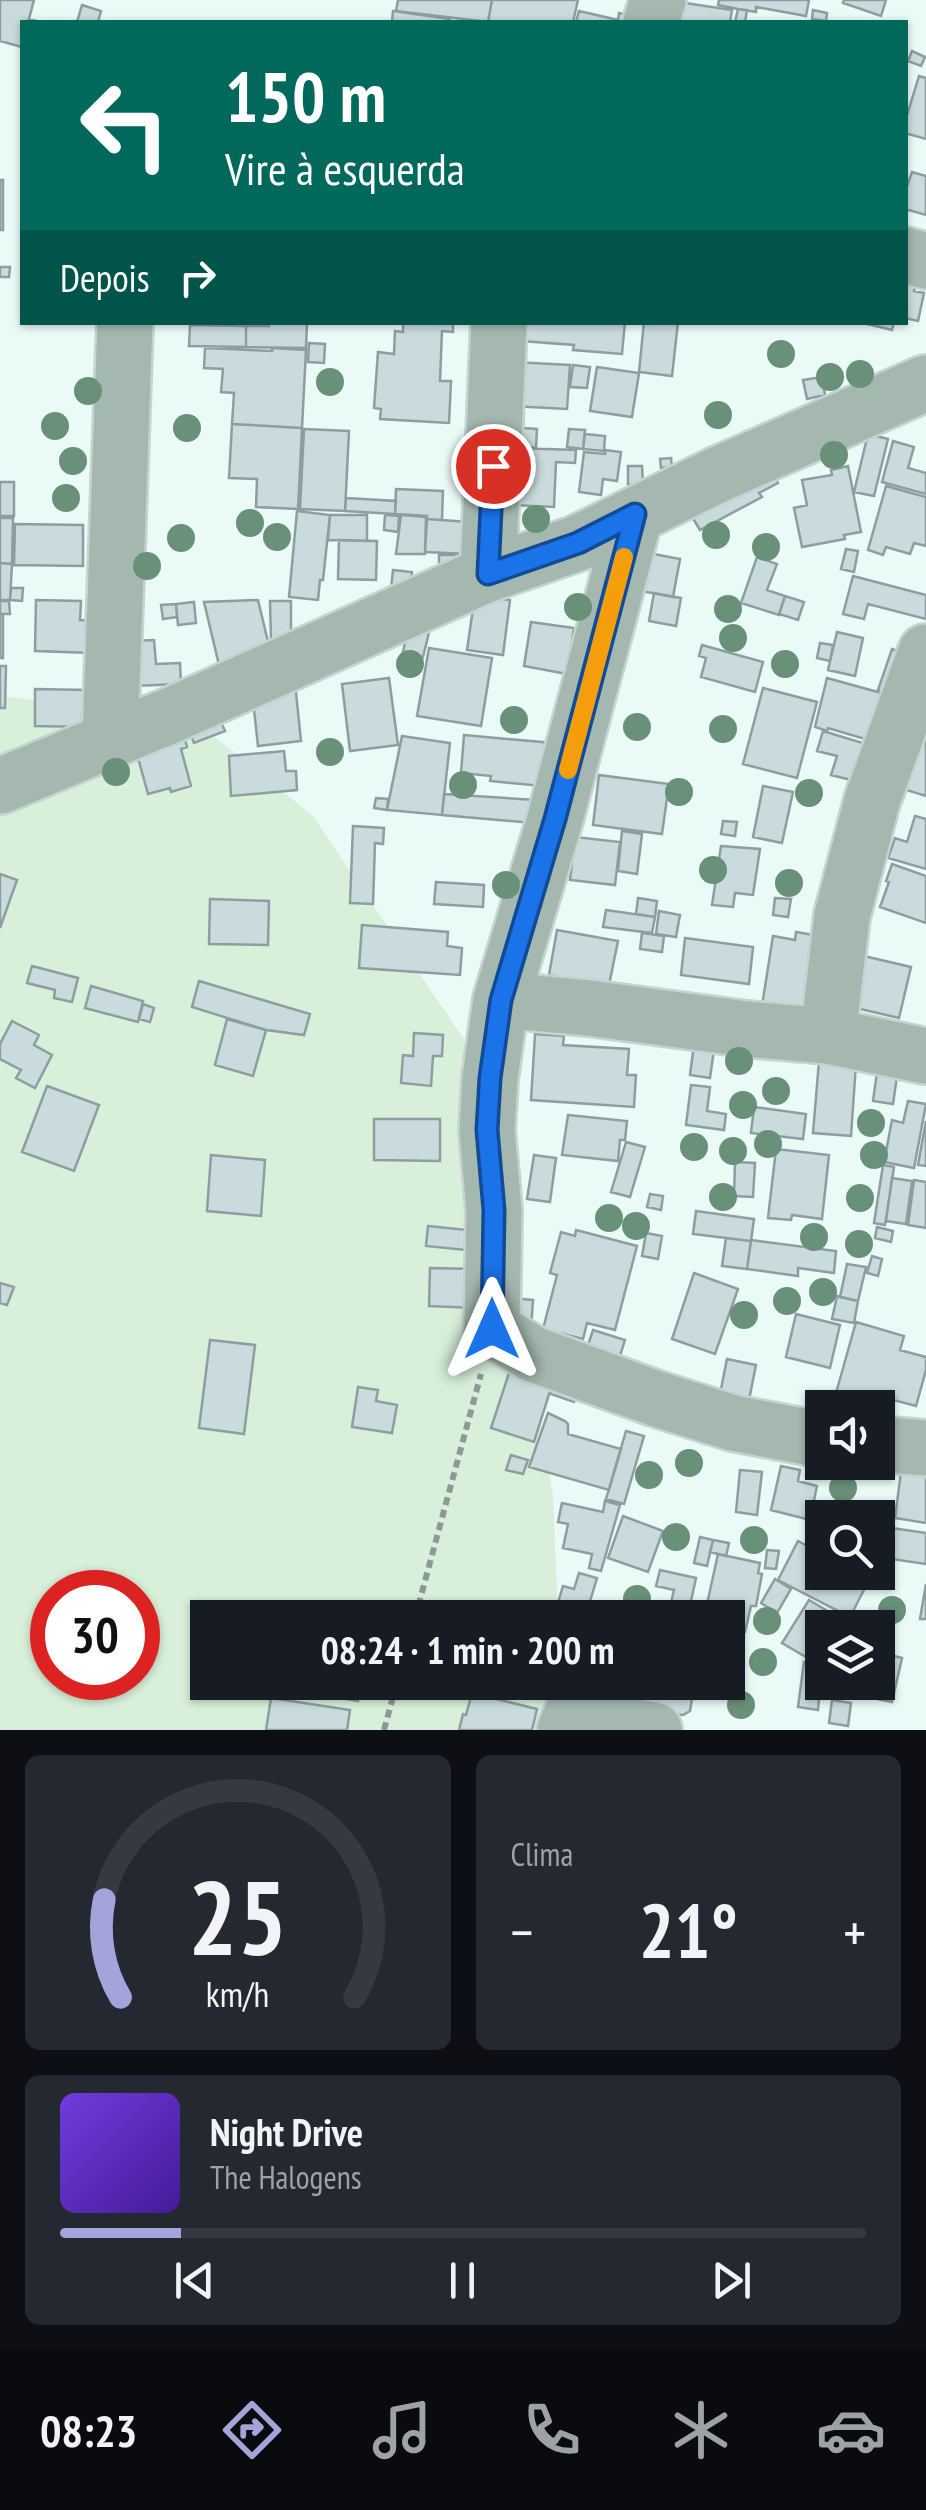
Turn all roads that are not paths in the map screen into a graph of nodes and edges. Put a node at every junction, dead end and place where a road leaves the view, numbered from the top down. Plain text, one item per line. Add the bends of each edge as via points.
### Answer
1 (125, 325) edge
2 (500, 325) edge
3 (926, 381) edge
4 (635, 514) junction
5 (488, 574) junction
6 (926, 652) edge
7 (110, 741) junction
8 (0, 786) edge
9 (501, 1000) junction
10 (828, 1036) junction
11 (926, 1056) edge
12 (805, 1437) edge
13 (566, 1730) edge
14 (654, 1730) edge

1 - 7 street
2 - 5 street
3 - 4 street
4 - 5 street via 578,543
4 - 9 street
5 - 7 street
6 - 10 street via 877,786 842,916
7 - 8 street
9 - 10 street
9 - 12 street via 487,1130 492,1329 533,1354 657,1399
10 - 11 street
13 - 14 street via 571,1715

